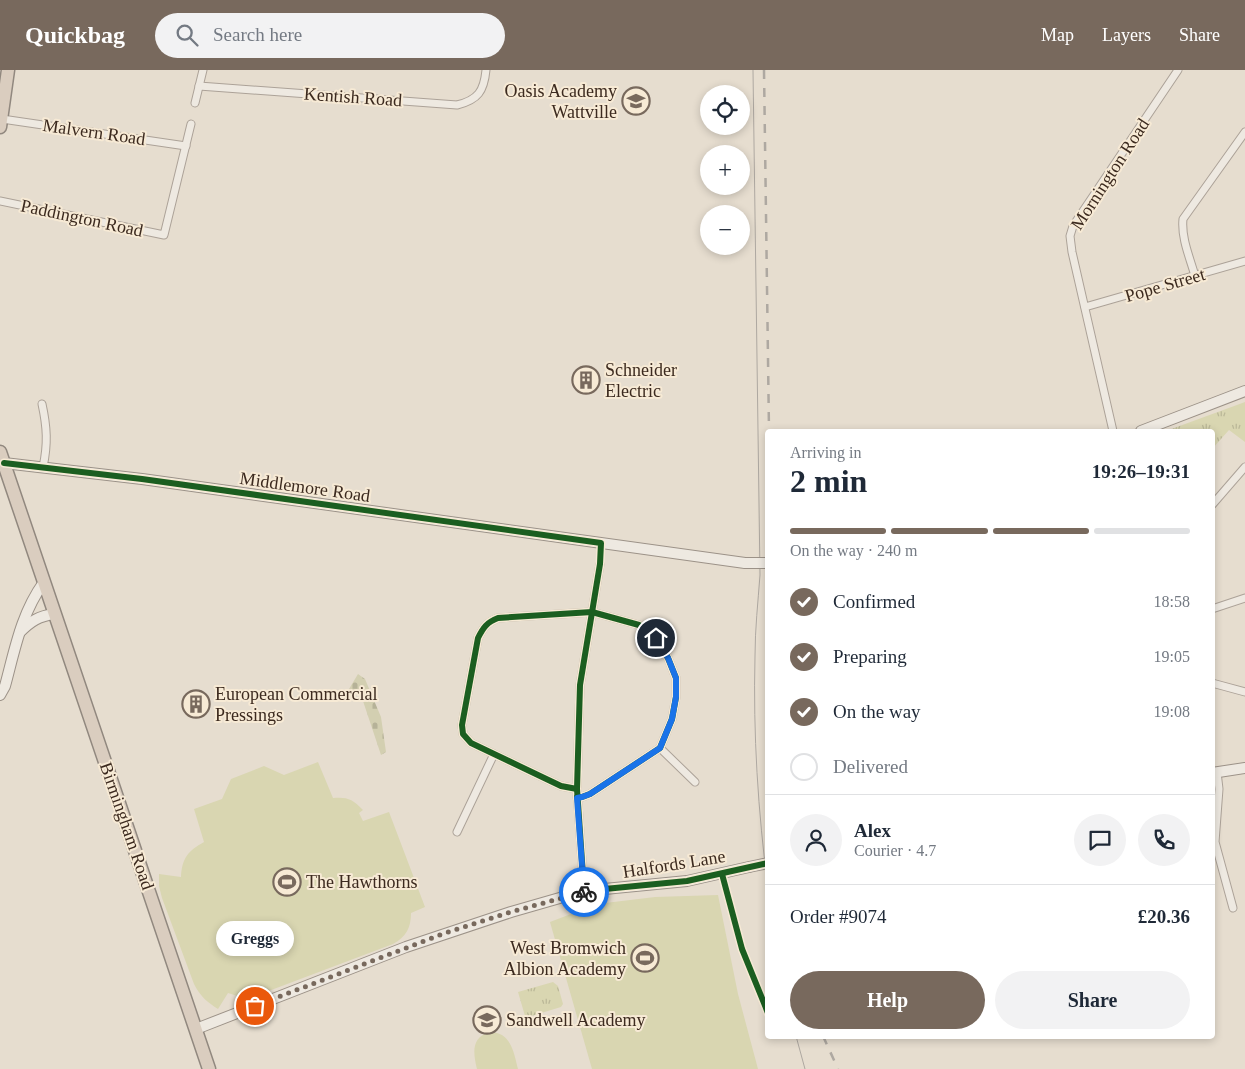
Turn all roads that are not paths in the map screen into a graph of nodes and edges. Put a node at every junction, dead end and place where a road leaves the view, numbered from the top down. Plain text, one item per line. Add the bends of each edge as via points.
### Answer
1 (8, 70) edge
2 (203, 70) edge
3 (486, 70) edge
4 (1178, 70) edge
5 (199, 86) junction
6 (195, 103) dead end
7 (1, 123) edge
8 (191, 124) dead end
9 (1245, 132) edge
10 (186, 146) junction
11 (0, 201) edge
12 (1245, 261) edge
13 (1195, 276) junction
14 (1085, 308) junction
15 (1245, 391) edge
16 (42, 404) dead end
17 (1113, 429) edge
18 (1146, 429) edge
19 (2, 458) edge
20 (43, 467) junction
21 (1245, 467) edge
22 (1215, 502) edge
23 (765, 563) edge
24 (600, 564) dead end
25 (44, 582) junction
26 (1245, 598) edge
27 (1215, 608) edge
28 (592, 612) junction
29 (54, 614) junction
30 (19, 633) junction
31 (1215, 684) edge
32 (1245, 692) edge
33 (0, 695) edge
34 (660, 748) junction
35 (494, 754) junction
36 (1245, 768) edge
37 (1215, 773) edge
38 (695, 782) dead end
39 (576, 789) junction
40 (577, 798) junction
41 (457, 832) dead end
42 (765, 864) edge
43 (584, 892) junction
44 (1233, 908) dead end
45 (196, 1029) junction
46 (209, 1069) edge

1 - 7 highway
2 - 5 street
3 - 5 street, Kentish Road via 484,84 477,96 456,105
4 - 14 street, Mornington Road via 1073,226 1070,236 1072,252
5 - 6 street
7 - 10 street, Malvern Road
8 - 10 street
9 - 13 street via 1183,219 1182,229
10 - 11 street, Paddington Road via 164,236
12 - 13 street, Pope Street
13 - 14 street, Pope Street
14 - 17 street, Mornington Road
15 - 18 street
16 - 20 street via 47,429
19 - 20 street, Middlemore Road
19 - 25 highway, Birmingham Road
20 - 23 street, Middlemore Road, bridge via 745,563
21 - 22 street
24 - 28 street
25 - 29 highway, Birmingham Road
25 - 30 street via 30,604
26 - 27 street
28 - 34 street via 639,625 656,638 668,658 676,678 676,697 672,719
28 - 35 street via 498,618 483,628 478,638 462,725 463,734 471,744
28 - 39 street via 580,685
29 - 30 street via 30,621
29 - 45 highway, Birmingham Road
30 - 33 street
31 - 32 street
34 - 38 street
34 - 40 street via 590,794
35 - 39 street via 560,786
35 - 41 street
36 - 37 street
37 - 44 street via 1219,789 1215,842
39 - 40 street
40 - 43 street
42 - 43 street, Halfords Lane, bridge via 687,881
43 - 45 street, Halfords Lane via 445,933
45 - 46 highway, Birmingham Road

